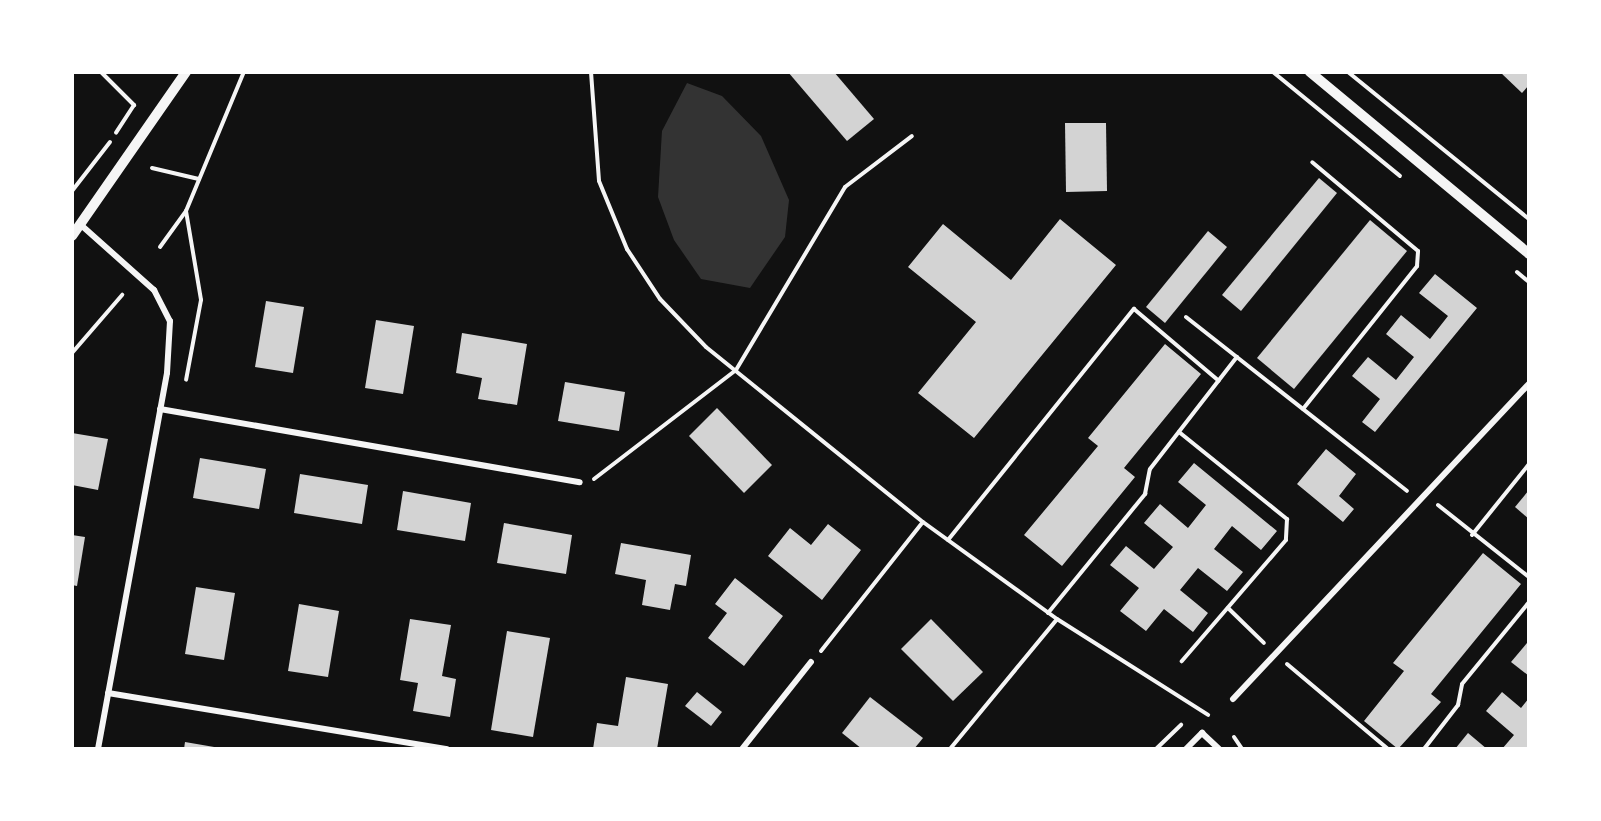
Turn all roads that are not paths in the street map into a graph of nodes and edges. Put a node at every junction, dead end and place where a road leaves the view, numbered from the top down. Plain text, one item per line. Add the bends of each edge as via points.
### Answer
1 (186, 72) edge
2 (1310, 72) edge
3 (81, 225) junction
4 (72, 236) edge
5 (1529, 254) edge
6 (1529, 384) edge
7 (160, 409) junction
8 (580, 483) road end
9 (811, 662) road end
10 (108, 693) junction
11 (1233, 699) dead end
12 (98, 749) edge
13 (447, 749) edge
14 (742, 749) edge
15 (1186, 749) edge
16 (1219, 749) edge

1 - 3 street
2 - 5 street
3 - 4 street
3 - 7 street via 165,305 170,321
6 - 11 street
7 - 8 street
7 - 10 street
9 - 14 street
10 - 12 street
10 - 13 street
15 - 16 street via 1202,733

